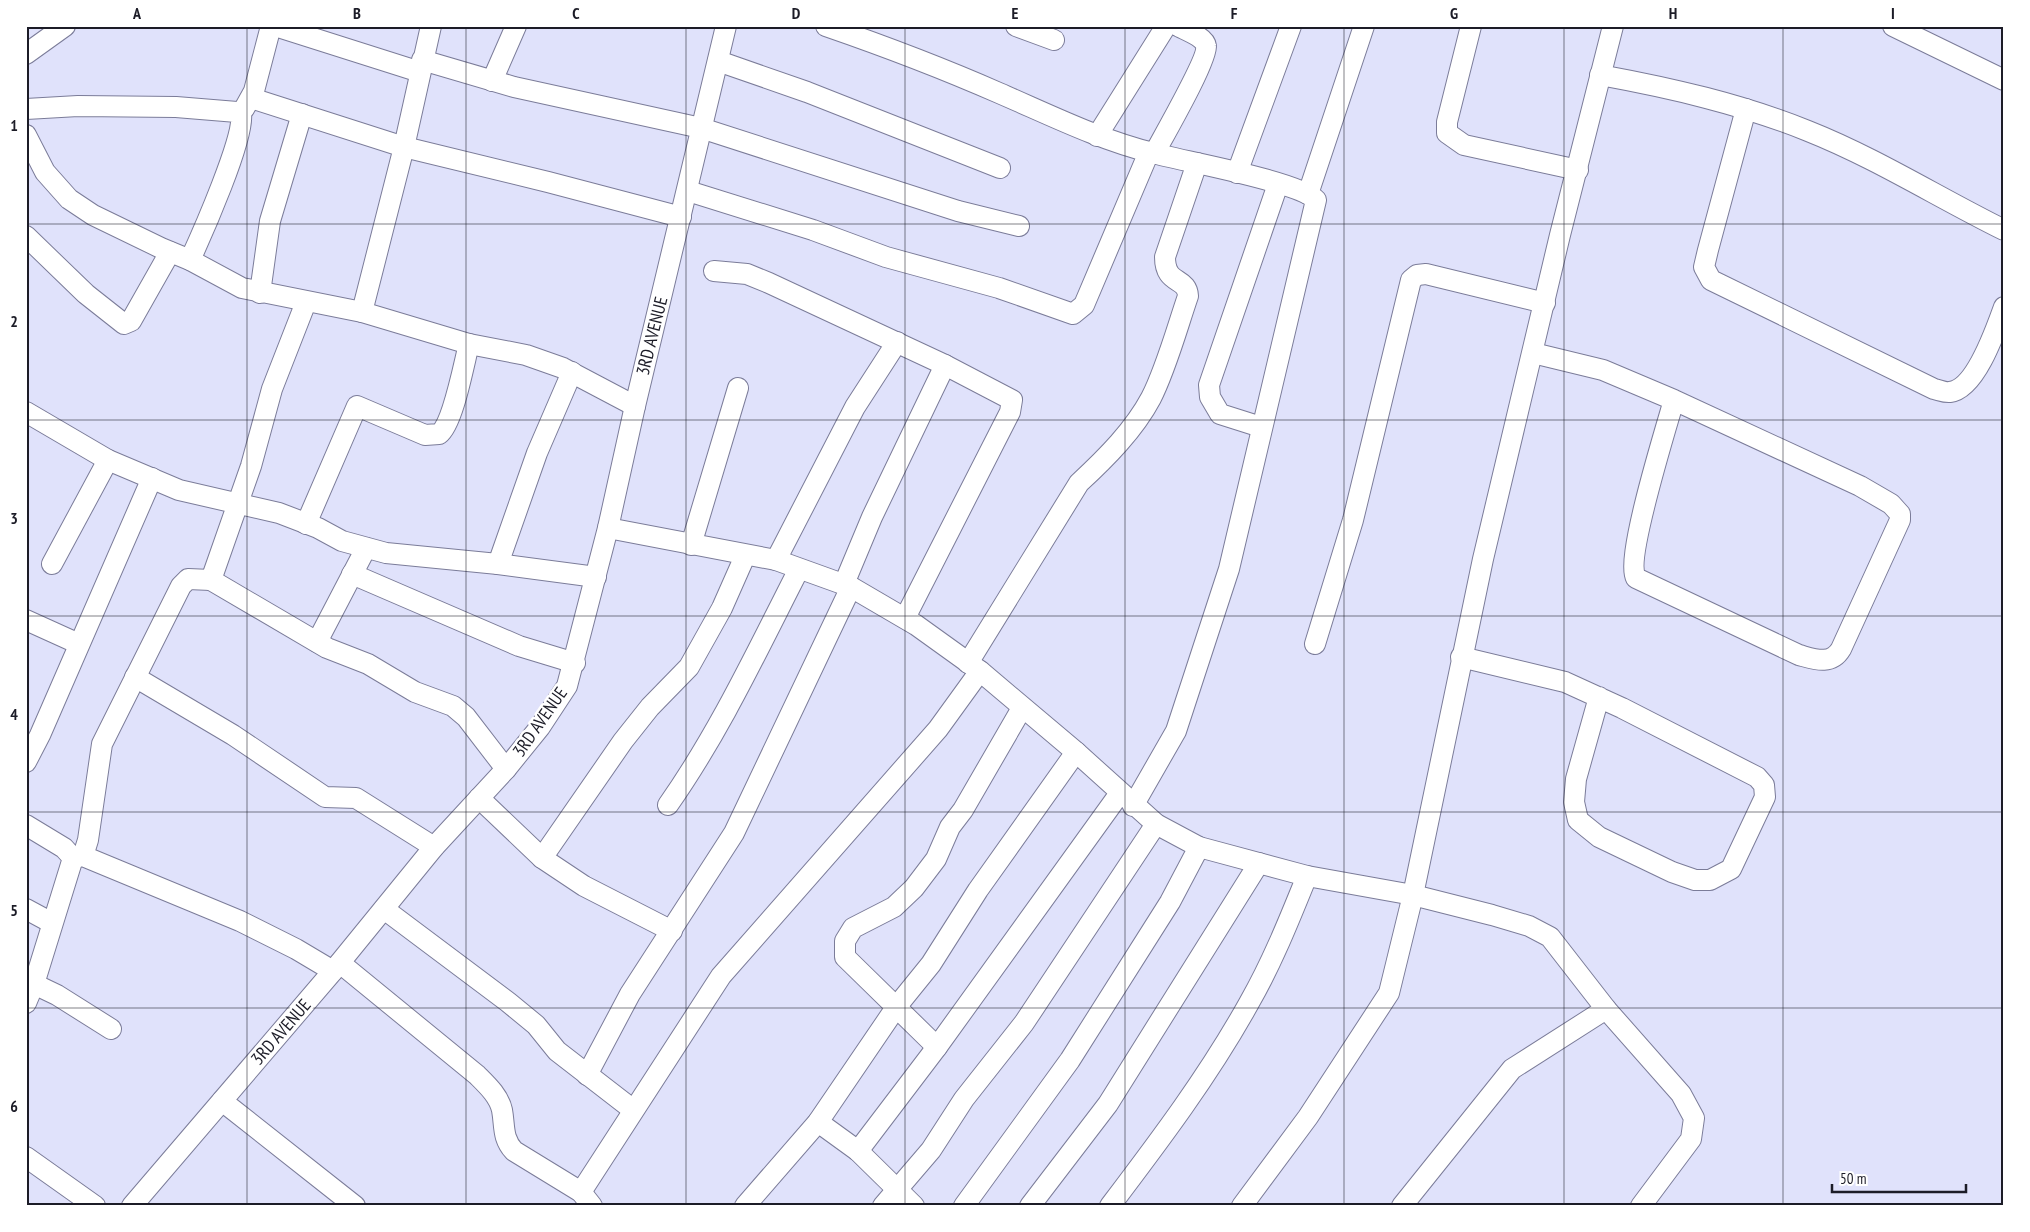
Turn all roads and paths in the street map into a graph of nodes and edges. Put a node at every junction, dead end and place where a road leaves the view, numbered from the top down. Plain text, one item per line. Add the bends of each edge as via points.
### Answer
1 (271, 26) edge
2 (275, 26) edge
3 (431, 26) edge
4 (516, 26) edge
5 (726, 26) edge
6 (826, 26) edge
7 (1016, 26) edge
8 (1166, 26) edge
9 (1178, 26) edge
10 (1291, 26) edge
11 (1364, 26) edge
12 (1471, 26) edge
13 (1613, 26) edge
14 (1893, 26) edge
15 (55, 29) edge
16 (1054, 40) dead end
17 (26, 54) edge
18 (718, 60) junction
19 (421, 66) junction
20 (1600, 75) junction
21 (492, 80) junction
22 (2004, 80) edge
23 (246, 106) junction
24 (1746, 108) junction
25 (26, 109) edge
26 (302, 114) junction
27 (701, 128) junction
28 (26, 135) edge
29 (1098, 136) junction
30 (404, 147) junction
31 (1152, 153) junction
32 (1197, 163) junction
33 (1000, 168) dead end
34 (1578, 170) junction
35 (1237, 173) junction
36 (1278, 184) junction
37 (688, 190) junction
38 (1308, 194) junction
39 (681, 217) junction
40 (1019, 226) dead end
41 (2004, 230) edge
42 (26, 236) edge
43 (170, 252) junction
44 (190, 260) junction
45 (714, 271) dead end
46 (260, 293) junction
47 (306, 302) junction
48 (1545, 303) junction
49 (2004, 307) edge
50 (362, 312) junction
51 (897, 342) junction
52 (469, 344) junction
53 (1533, 353) junction
54 (945, 365) junction
55 (572, 372) junction
56 (738, 388) dead end
57 (1674, 400) junction
58 (635, 406) junction
59 (26, 412) edge
60 (1261, 427) junction
61 (108, 460) junction
62 (152, 478) junction
63 (236, 504) junction
64 (306, 524) junction
65 (608, 528) junction
66 (691, 545) junction
67 (366, 548) junction
68 (745, 556) junction
69 (776, 560) junction
70 (52, 564) dead end
71 (498, 564) junction
72 (799, 569) junction
73 (352, 574) junction
74 (596, 577) junction
75 (211, 580) junction
76 (848, 586) junction
77 (905, 618) junction
78 (26, 620) edge
79 (317, 642) junction
80 (79, 644) junction
81 (1315, 644) dead end
82 (1461, 657) junction
83 (575, 663) junction
84 (974, 667) junction
85 (135, 677) junction
86 (1599, 697) junction
87 (1022, 708) junction
88 (1076, 752) junction
89 (26, 762) edge
90 (506, 768) junction
91 (479, 798) junction
92 (1127, 799) junction
93 (668, 805) dead end
94 (26, 824) edge
95 (1156, 824) junction
96 (434, 847) junction
97 (1199, 847) junction
98 (78, 857) junction
99 (542, 858) junction
100 (1259, 863) junction
101 (1307, 876) junction
102 (1413, 895) junction
103 (26, 909) edge
104 (384, 909) junction
105 (52, 923) junction
106 (672, 930) junction
107 (336, 967) junction
108 (34, 984) junction
109 (26, 1003) edge
110 (897, 1006) junction
111 (1606, 1009) junction
112 (111, 1029) dead end
113 (937, 1047) junction
114 (587, 1075) junction
115 (222, 1101) junction
116 (632, 1110) junction
117 (818, 1122) junction
118 (858, 1150) junction
119 (26, 1157) edge
120 (898, 1190) junction
121 (586, 1199) edge
122 (95, 1206) edge
123 (132, 1206) edge
124 (355, 1206) edge
125 (745, 1206) edge
126 (883, 1206) edge
127 (914, 1206) edge
128 (964, 1206) edge
129 (1030, 1206) edge
130 (1110, 1206) edge
131 (1242, 1206) edge
132 (1402, 1206) edge
133 (1641, 1206) edge

1 - 23 street
2 - 19 street
3 - 19 street
4 - 21 street
5 - 18 street, 3RD AVENUE
6 - 29 street via 895,50
7 - 16 street
8 - 29 street
9 - 31 street via 1205,42 1206,47 1200,66
10 - 35 street
11 - 38 street
12 - 34 street via 1447,133 1464,145
13 - 20 street
14 - 22 street
15 - 17 street
18 - 27 street, 3RD AVENUE
18 - 33 street
19 - 21 street
19 - 30 street
20 - 24 street via 1668,87
20 - 34 street
21 - 27 street
23 - 25 street via 237,112 176,107
23 - 26 street
23 - 44 street via 209,218
24 - 41 street via 1854,151
24 - 49 street via 1706,255 1704,267 1711,280 1934,389 1950,392 1976,372
26 - 30 street
26 - 46 street via 270,221
27 - 37 street, 3RD AVENUE
27 - 40 street via 958,211
28 - 43 street via 45,172 68,199 93,215
29 - 31 street
30 - 39 street
30 - 50 street
31 - 32 street
31 - 37 street via 1084,305 1073,314 999,288 886,257
32 - 35 street
32 - 84 street via 1165,257 1165,268 1170,277 1184,286 1188,296 1151,397 1130,430 1079,483
34 - 48 street
35 - 36 street
36 - 38 street
36 - 60 street via 1209,385 1210,397 1220,414
37 - 39 street, 3RD AVENUE
38 - 60 street via 1316,203
39 - 58 street, 3RD AVENUE
42 - 43 street via 86,294 124,324 131,321
43 - 44 street
44 - 46 street via 233,284
45 - 51 street via 747,274
46 - 47 street
47 - 50 street
47 - 63 street via 272,389 251,466
48 - 53 street
48 - 81 street via 1426,274 1411,280 1353,520
50 - 52 street
51 - 54 street
51 - 69 street via 855,407
52 - 55 street via 526,355
52 - 64 street via 454,402 439,434 425,435 357,406
53 - 57 street via 1603,370
53 - 82 street
54 - 76 street via 872,517
54 - 77 street via 1006,395 1012,403
55 - 58 street
55 - 71 street via 537,453
56 - 66 street
57 - 57 street via 1860,486 1891,504 1900,514 1878,573 1834,657 1822,660 1799,655 1636,578 1633,572 1638,534
58 - 65 street, 3RD AVENUE
59 - 61 street
60 - 92 street via 1229,569 1176,731
61 - 62 street
61 - 70 street
62 - 63 street via 179,490
62 - 80 street
63 - 64 street via 279,513
63 - 75 street
64 - 67 street
65 - 66 street
65 - 74 street, 3RD AVENUE
66 - 68 street
67 - 71 street via 386,553
67 - 73 street
68 - 69 street
68 - 99 street via 722,608 689,666 622,741
69 - 72 street
71 - 74 street
72 - 76 street
72 - 93 street via 694,767
73 - 79 street
73 - 83 street via 520,646
74 - 83 street, 3RD AVENUE
75 - 79 street
75 - 85 street via 188,579 180,586
76 - 77 street
76 - 106 street via 734,833
77 - 84 street
78 - 80 street
79 - 90 street via 368,664 415,692 453,706 466,717
80 - 89 street
82 - 86 street via 1565,682
82 - 102 street
83 - 90 street, 3RD AVENUE via 562,694
84 - 87 street
84 - 116 street via 938,729 721,976
85 - 96 street via 233,735 325,797 356,798
85 - 98 street via 102,744 88,840
86 - 86 street via 1738,766 1764,785 1765,797 1731,868 1710,880 1695,880 1613,845 1578,820 1574,802 1576,779
87 - 88 street
87 - 110 street via 963,810 950,826 936,858 914,888 894,907 853,928 845,941 845,957
88 - 92 street
88 - 110 street via 978,890 931,964
90 - 91 street, 3RD AVENUE
91 - 96 street, 3RD AVENUE
91 - 99 street
92 - 95 street
92 - 113 street
94 - 98 street
95 - 97 street
95 - 120 street via 1024,1023
96 - 104 street, 3RD AVENUE
97 - 100 street
97 - 128 street via 1170,902 1070,1060
98 - 105 street
98 - 107 street via 240,921
99 - 106 street via 584,886
100 - 101 street
100 - 129 street via 1108,1104
101 - 102 street
101 - 130 street via 1250,1002 1196,1089
102 - 111 street via 1492,914 1540,931 1550,937
102 - 131 street via 1389,992 1308,1117
103 - 105 street
104 - 107 street, 3RD AVENUE
104 - 114 street via 529,1019 557,1051
105 - 108 street
106 - 114 street via 630,994
107 - 115 street, 3RD AVENUE
107 - 121 street via 477,1075 494,1092 502,1109 507,1143 514,1151
108 - 109 street
108 - 112 street via 57,994
110 - 113 street
110 - 117 street
111 - 132 street via 1512,1069
111 - 133 street via 1681,1094 1694,1118 1691,1139
113 - 118 street
114 - 116 street
115 - 123 street, 3RD AVENUE
115 - 124 street
116 - 121 street
117 - 118 street
117 - 125 street
118 - 120 street
119 - 122 street
120 - 126 street
120 - 127 street

